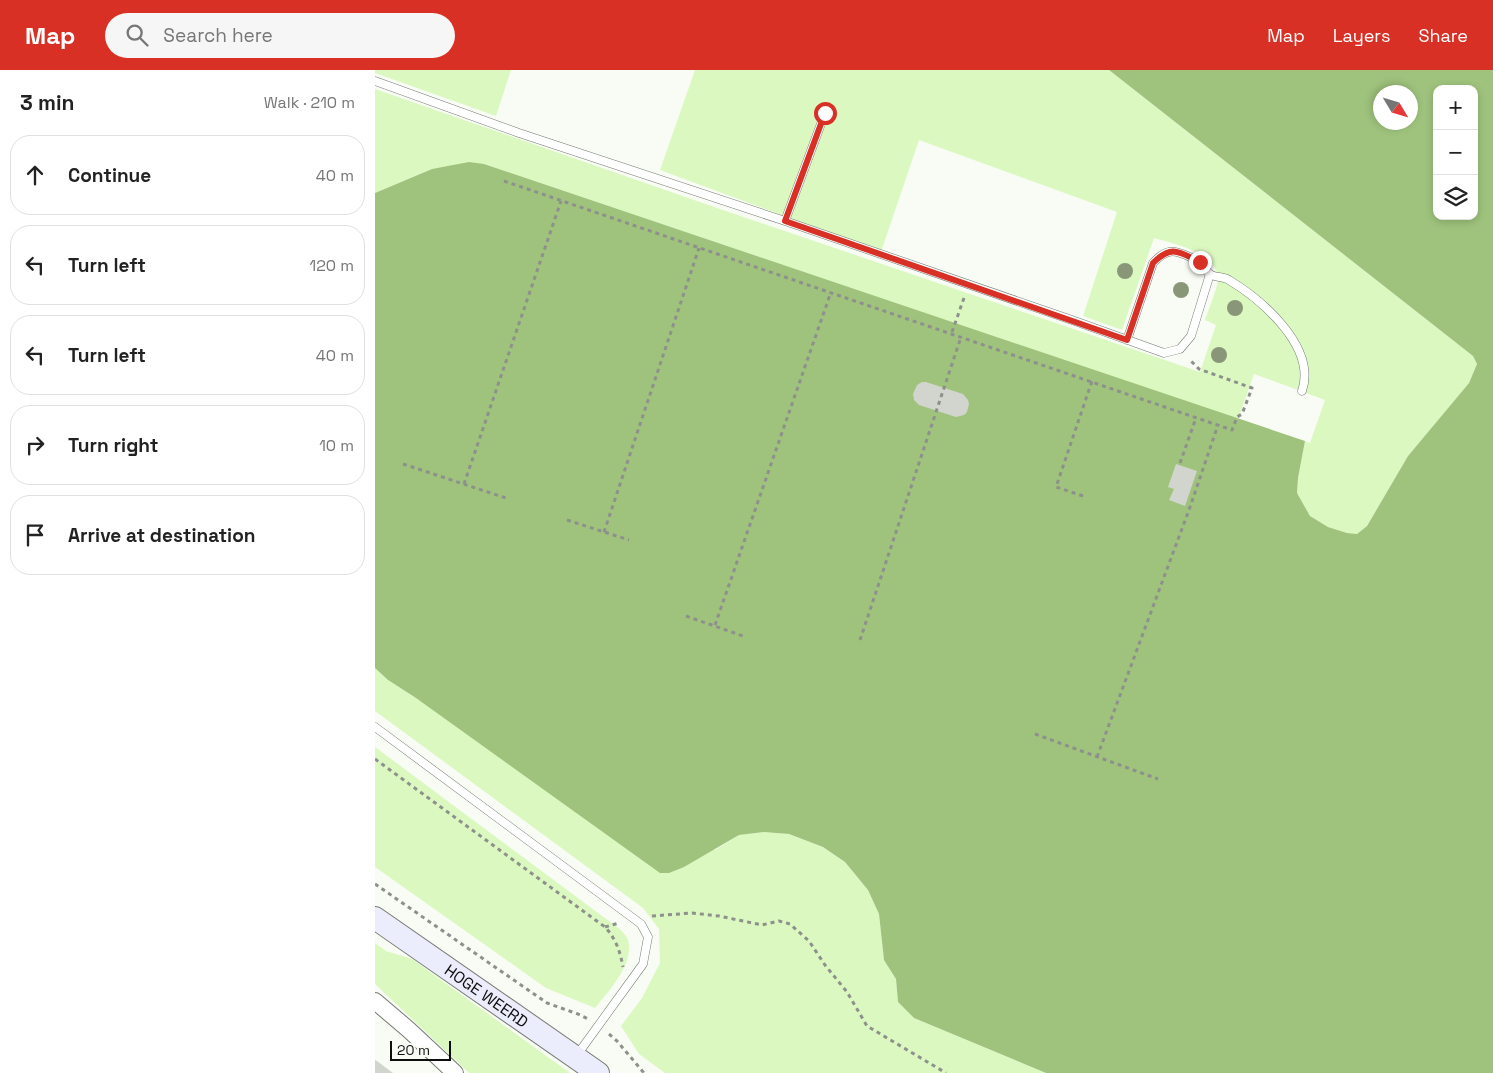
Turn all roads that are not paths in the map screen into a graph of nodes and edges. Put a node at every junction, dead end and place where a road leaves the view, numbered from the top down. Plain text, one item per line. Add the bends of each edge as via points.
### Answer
1 (375, 81) edge
2 (825, 113) dead end
3 (785, 221) junction
4 (1210, 274) junction
5 (1127, 340) junction
6 (1302, 391) dead end
7 (375, 727) edge
8 (375, 918) edge
9 (375, 1001) edge
10 (575, 1057) junction
11 (455, 1073) edge
12 (598, 1073) edge

1 - 3 lane
2 - 3 lane
3 - 5 lane
4 - 5 lane via 1191,336 1180,349 1163,353
4 - 5 lane via 1200,262 1177,250 1162,254 1153,263
4 - 6 lane via 1227,278 1251,295 1285,329 1300,351 1305,367
7 - 10 lane via 641,924 648,937 643,964
8 - 10 main road, HOGE WEERD
9 - 11 street
10 - 12 main road, HOGE WEERD

